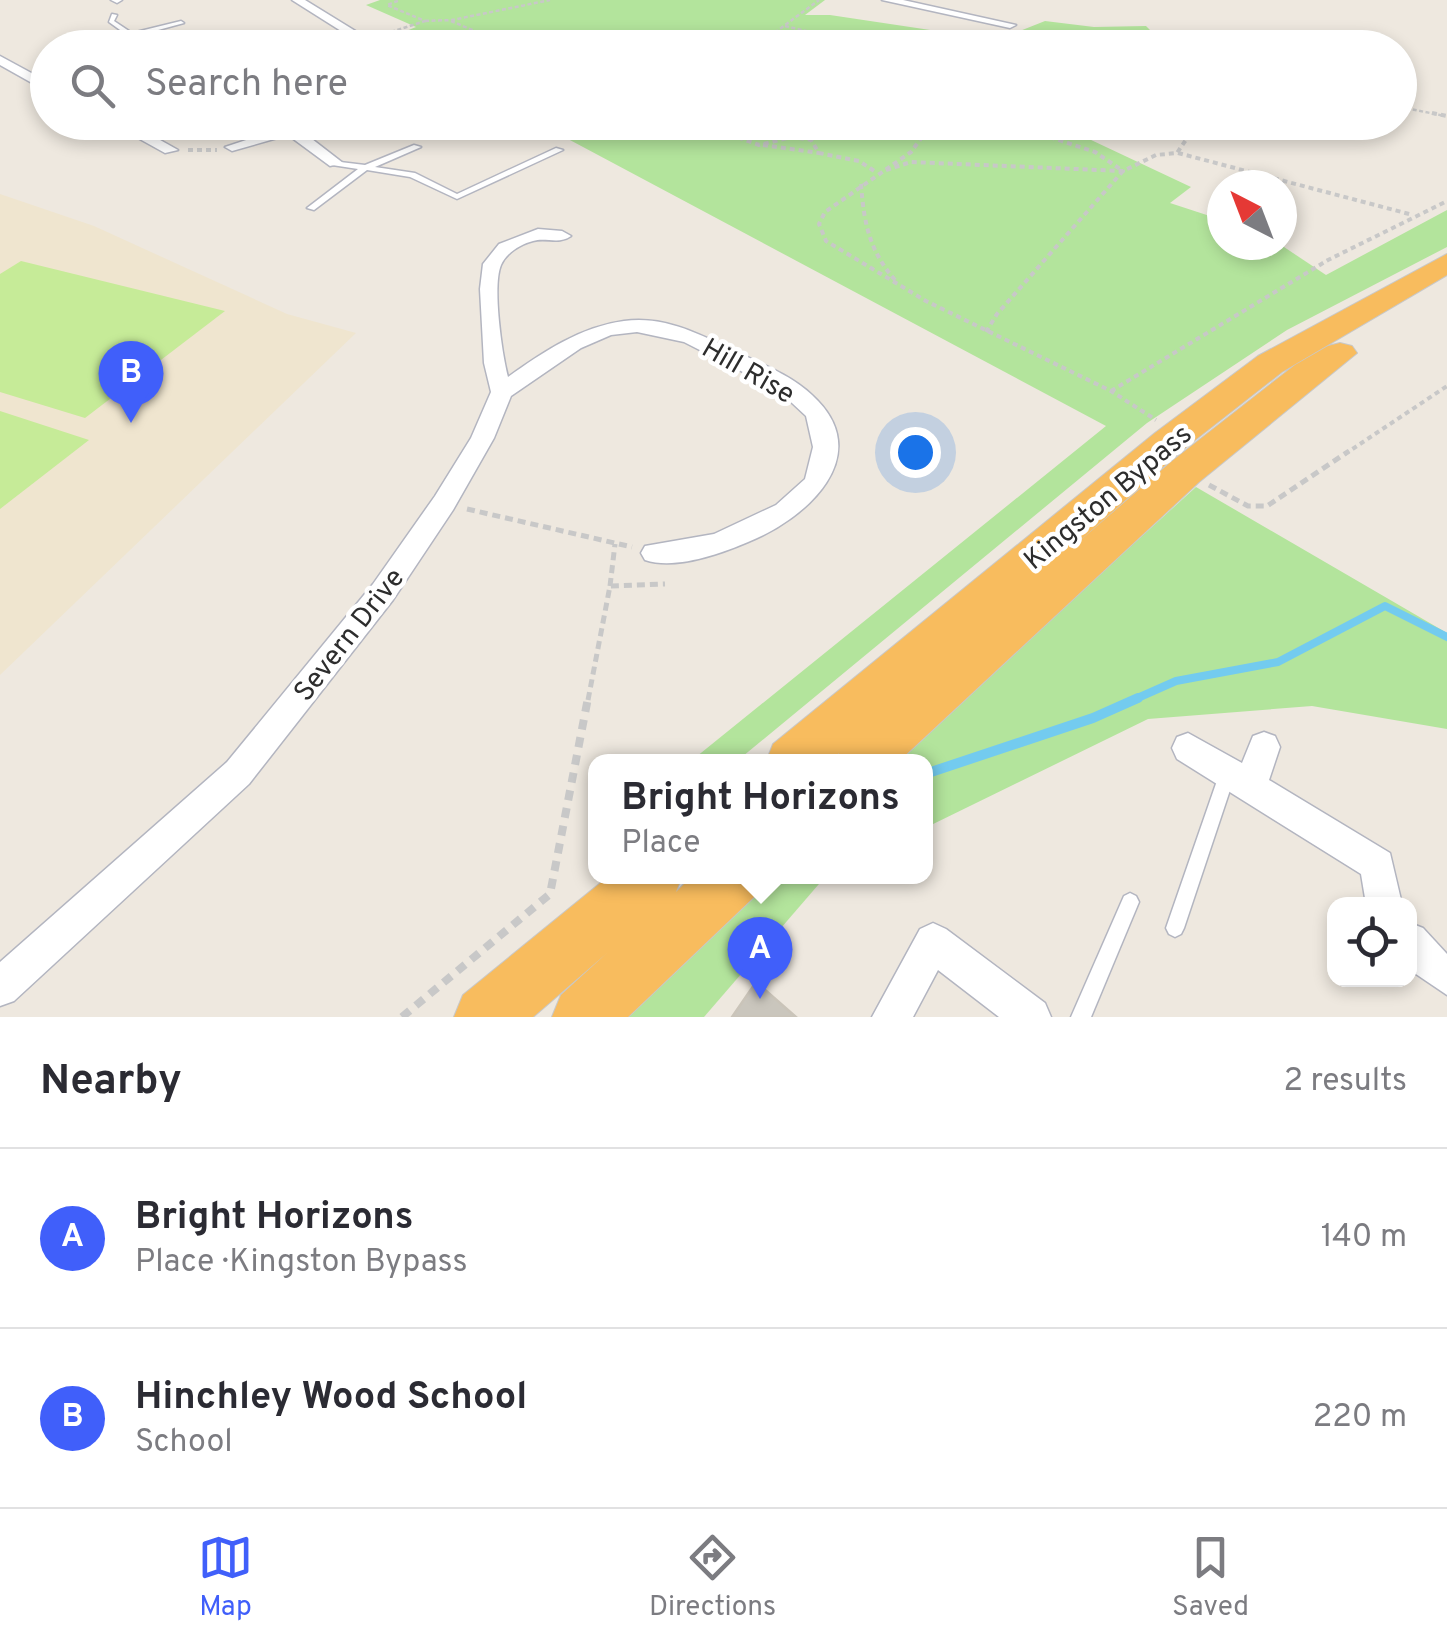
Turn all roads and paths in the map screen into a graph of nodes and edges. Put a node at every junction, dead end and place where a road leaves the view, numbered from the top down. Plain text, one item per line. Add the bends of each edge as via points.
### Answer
1 (297, 0) edge
2 (400, 0) edge
3 (550, 0) edge
4 (819, 0) edge
5 (887, 0) edge
6 (114, 15) dead end
7 (425, 20) junction
8 (448, 20) junction
9 (181, 24) dead end
10 (1010, 25) dead end
11 (785, 26) junction
12 (124, 30) edge
13 (154, 30) edge
14 (347, 30) edge
15 (402, 30) edge
16 (472, 30) edge
17 (776, 30) edge
18 (802, 30) edge
19 (0, 60) edge
20 (30, 78) edge
21 (1417, 110) edge
22 (1447, 116) edge
23 (151, 140) edge
24 (252, 140) edge
25 (302, 140) edge
26 (745, 140) edge
27 (779, 140) edge
28 (813, 140) edge
29 (920, 140) edge
30 (1059, 140) edge
31 (1186, 140) edge
32 (758, 145) junction
33 (416, 147) dead end
34 (232, 148) joint
35 (170, 150) joint
36 (558, 150) dead end
37 (1178, 152) junction
38 (819, 153) junction
39 (335, 163) joint
40 (363, 169) junction
41 (1123, 171) junction
42 (878, 172) junction
43 (860, 184) junction
44 (1447, 201) edge
45 (311, 208) dead end
46 (1416, 216) junction
47 (562, 236) dead end
48 (1447, 263) edge
49 (901, 286) junction
50 (1447, 291) edge
51 (986, 332) junction
52 (1447, 386) edge
53 (502, 392) junction
54 (1111, 392) junction
55 (1182, 453) junction
56 (444, 503) junction
57 (615, 543) junction
58 (654, 553) joint
59 (665, 584) dead end
60 (610, 586) junction
61 (1264, 747) dead end
62 (1188, 748) dead end
63 (801, 754) edge
64 (869, 754) edge
65 (1240, 779) junction
66 (644, 884) edge
67 (726, 884) edge
68 (1381, 897) edge
69 (1130, 902) dead end
70 (1175, 928) dead end
71 (1417, 948) edge
72 (1447, 976) edge
73 (0, 987) edge
74 (402, 1017) edge
75 (485, 1017) edge
76 (583, 1017) edge
77 (892, 1017) edge
78 (1031, 1017) edge
79 (1082, 1017) edge

1 - 14 street
2 - 7 path via 387,5
3 - 8 path
4 - 11 path
5 - 10 street
6 - 12 lane via 111,21
7 - 8 path
7 - 15 path
8 - 16 path
9 - 13 lane
11 - 17 path
11 - 18 path
19 - 20 street
21 - 22 path
23 - 35 street
24 - 34 street
25 - 39 street
26 - 32 path
27 - 32 path
28 - 38 path
29 - 42 path
30 - 41 path
31 - 37 path
32 - 38 path
33 - 40 lane
34 - 35 path
36 - 40 lane via 456,196 412,175
37 - 41 path
37 - 46 path
38 - 42 path
39 - 40 lane
40 - 45 lane
41 - 42 path via 910,162
41 - 51 path
42 - 43 path
43 - 49 path via 865,238
43 - 49 path via 818,224 826,241
44 - 46 path
46 - 54 path via 1328,260
47 - 53 street via 524,238 492,264 494,363
48 - 55 highway, Kingston Bypass via 1270,364
49 - 51 path
50 - 55 highway, Kingston Bypass
51 - 54 path
52 - 55 path via 1268,506 1248,506
53 - 56 street, Severn Drive
53 - 58 street, Hill Rise via 581,340 620,327 658,325 789,388 814,410 825,435 825,466 803,498 711,545
54 - 55 path
55 - 63 highway, Kingston Bypass
55 - 64 highway, Kingston Bypass
56 - 57 path
56 - 73 street, Severn Drive via 383,592 238,773
57 - 58 path
57 - 60 path
59 - 60 path
60 - 74 path via 550,894
61 - 65 street
62 - 65 street
65 - 68 street via 1378,866
65 - 70 lane
66 - 75 highway
67 - 76 highway
69 - 79 lane
71 - 72 street
77 - 78 street via 934,942

